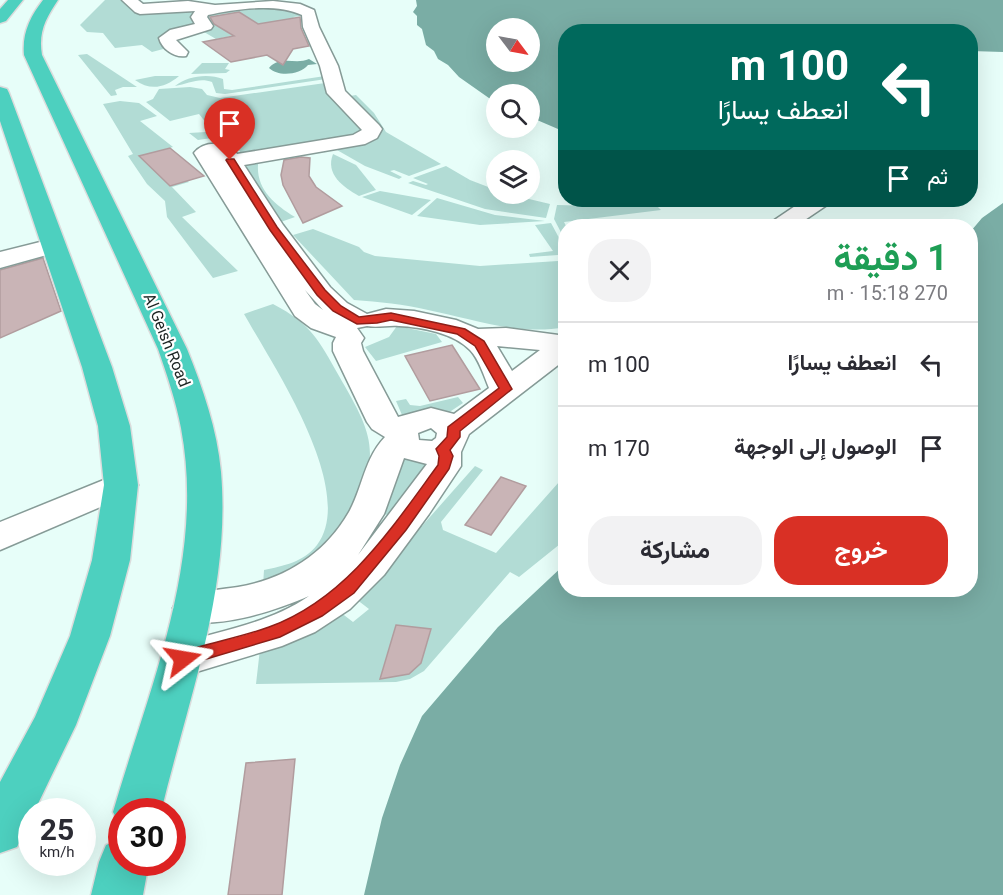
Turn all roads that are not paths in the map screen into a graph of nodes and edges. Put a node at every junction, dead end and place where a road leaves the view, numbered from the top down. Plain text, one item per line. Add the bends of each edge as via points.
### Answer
1 (51, 0) edge
2 (129, 0) edge
3 (207, 11) junction
4 (180, 52) dead end
5 (0, 93) edge
6 (809, 207) edge
7 (791, 219) edge
8 (52, 246) junction
9 (0, 260) edge
10 (357, 327) junction
11 (473, 338) junction
12 (558, 344) edge
13 (558, 350) edge
14 (505, 389) junction
15 (401, 437) junction
16 (448, 439) junction
17 (121, 485) junction
18 (385, 518) junction
19 (0, 537) edge
20 (355, 559) junction
21 (193, 608) junction
22 (183, 659) junction
23 (141, 798) edge
24 (0, 830) edge
25 (121, 876) edge
26 (117, 895) edge

1 - 21 highway, Al Geish Road via 33,26 33,55 157,310 178,357 194,413 204,479 204,516
2 - 3 street via 140,9 177,6
3 - 4 street via 199,17 205,26 167,38
3 - 10 street via 285,4 307,11 336,93 372,129 358,140 230,160 273,228 321,292
5 - 8 highway
6 - 7 street
8 - 9 street
8 - 17 highway via 73,295 106,396
10 - 11 street via 385,316 398,317 442,326
10 - 15 street via 347,343 348,351 383,422
11 - 12 street via 506,337
11 - 14 street via 486,352
13 - 14 street
14 - 16 street
15 - 16 street via 412,422 421,419 441,420
15 - 18 street via 382,463
16 - 18 street via 444,466
17 - 19 street
17 - 24 highway via 111,560 90,636 54,725
18 - 20 street
20 - 21 street via 290,590
20 - 22 street via 332,601 298,622
21 - 22 highway, Al Geish Road
22 - 23 highway, Al Geish Road
25 - 26 highway

